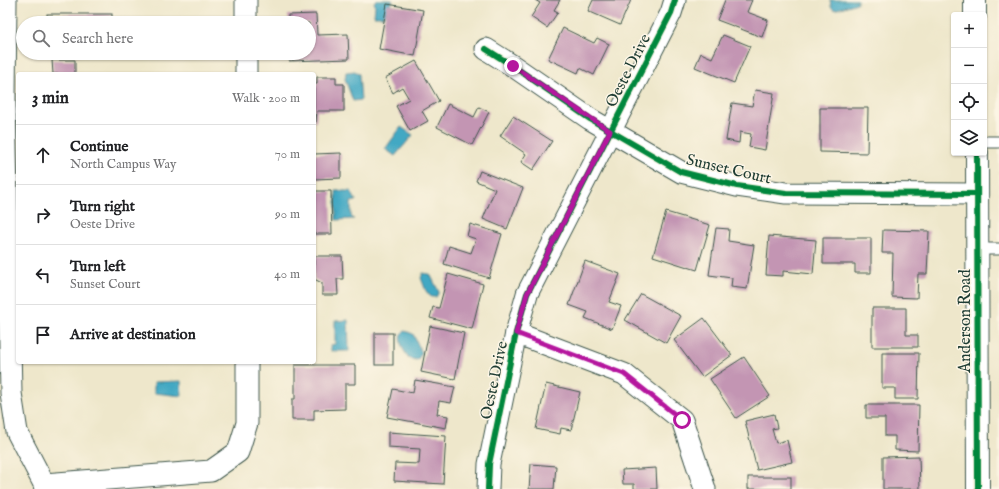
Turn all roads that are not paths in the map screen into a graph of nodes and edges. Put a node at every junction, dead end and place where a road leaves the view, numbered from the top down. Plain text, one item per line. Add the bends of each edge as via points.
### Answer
1 (6, 0) edge
2 (246, 0) edge
3 (675, 0) edge
4 (975, 0) edge
5 (975, 12) edge
6 (246, 16) edge
7 (486, 50) dead end
8 (246, 60) edge
9 (246, 72) edge
10 (3, 99) edge
11 (610, 131) junction
12 (987, 142) edge
13 (999, 142) edge
14 (977, 156) edge
15 (977, 194) junction
16 (977, 249) junction
17 (999, 249) edge
18 (516, 333) junction
19 (247, 364) edge
20 (5, 393) edge
21 (45, 486) edge
22 (488, 489) edge
23 (705, 489) edge
24 (978, 489) edge

1 - 10 street
2 - 6 street
3 - 11 street, Oeste Drive via 671,13
4 - 5 main road
7 - 11 street, Sunset Court
8 - 9 street
10 - 20 street
11 - 15 street, Sunset Court via 681,172 737,186 786,193
11 - 18 street, Oeste Drive via 527,294
12 - 13 lane
14 - 15 main road, Anderson Road
15 - 16 main road, Anderson Road
16 - 17 lane
16 - 24 main road, Anderson Road
18 - 22 street, Oeste Drive via 489,464
18 - 23 street via 624,374 682,420
19 - 21 street via 247,423 238,452 211,471
20 - 21 street via 17,432

